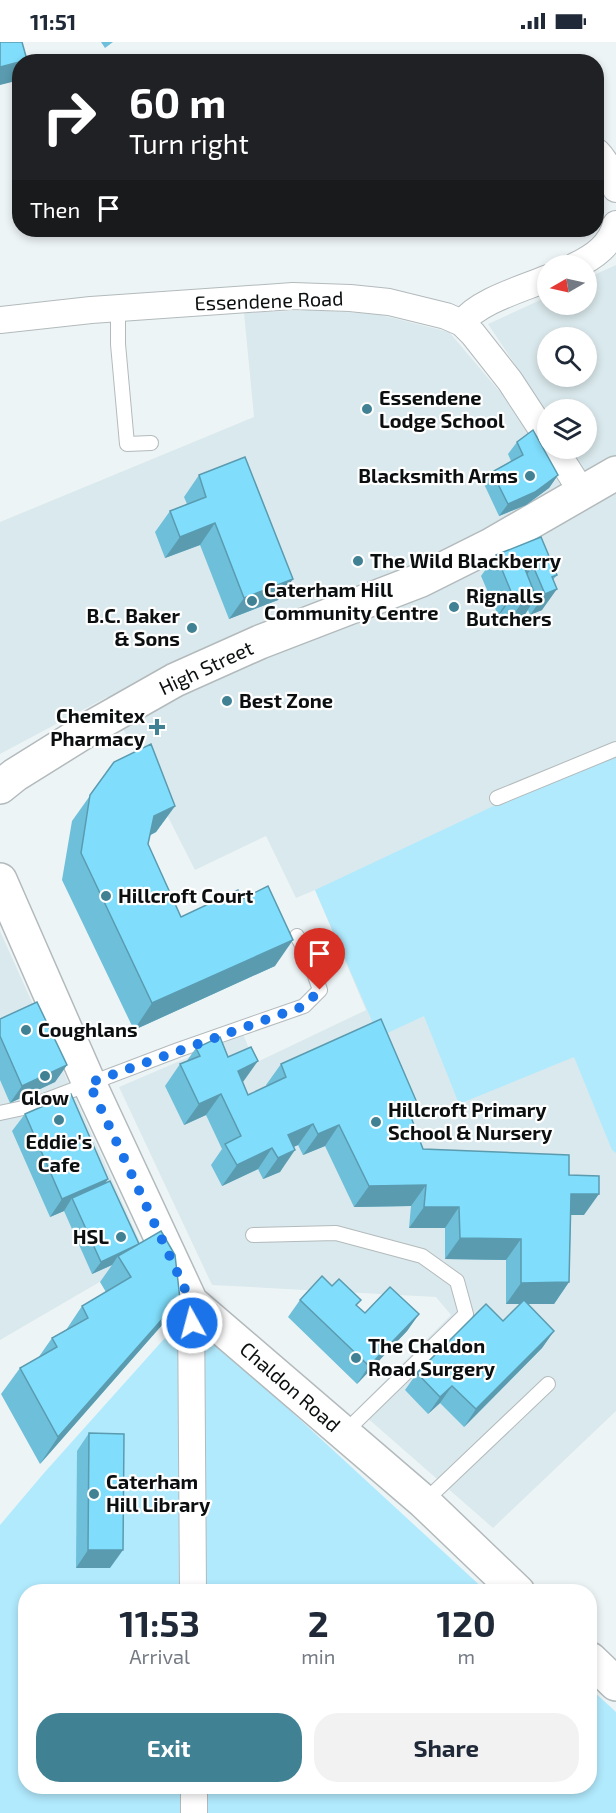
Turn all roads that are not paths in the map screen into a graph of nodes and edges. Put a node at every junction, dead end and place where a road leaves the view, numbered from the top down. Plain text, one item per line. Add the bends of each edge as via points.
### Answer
1 (604, 159) edge
2 (616, 189) edge
3 (616, 224) edge
4 (594, 255) edge
5 (537, 283) edge
6 (118, 309) junction
7 (0, 320) edge
8 (462, 323) junction
9 (537, 422) edge
10 (151, 443) dead end
11 (561, 459) edge
12 (616, 473) edge
13 (582, 492) junction
14 (616, 750) edge
15 (0, 787) edge
16 (497, 798) dead end
17 (0, 880) edge
18 (297, 936) dead end
19 (89, 1083) junction
20 (0, 1113) edge
21 (253, 1235) dead end
22 (191, 1302) junction
23 (548, 1384) dead end
24 (344, 1433) junction
25 (424, 1502) junction
26 (193, 1584) edge
27 (510, 1584) edge
28 (597, 1666) edge
29 (616, 1684) edge
30 (194, 1794) edge
31 (194, 1813) edge

1 - 2 street
3 - 4 street via 601,251
5 - 8 street via 483,305
6 - 7 street, Essendene Road
6 - 8 street, Essendene Road via 293,296 350,297 389,302
6 - 10 lane via 127,444
8 - 9 street, Essendene Road via 510,381
11 - 13 street
12 - 13 main road, High Street
13 - 15 main road, High Street via 421,580 260,642 175,680 92,727
14 - 16 lane
17 - 19 main road, Chaldon Road
18 - 19 lane via 320,990 304,1006
19 - 20 lane via 28,1107
19 - 22 main road, Chaldon Road via 165,1259
21 - 24 lane via 336,1233 422,1256 457,1281 466,1314
22 - 24 main road, Chaldon Road
22 - 26 street
23 - 25 lane
24 - 25 main road, Chaldon Road
25 - 27 main road, Chaldon Road
28 - 29 main road
30 - 31 street

